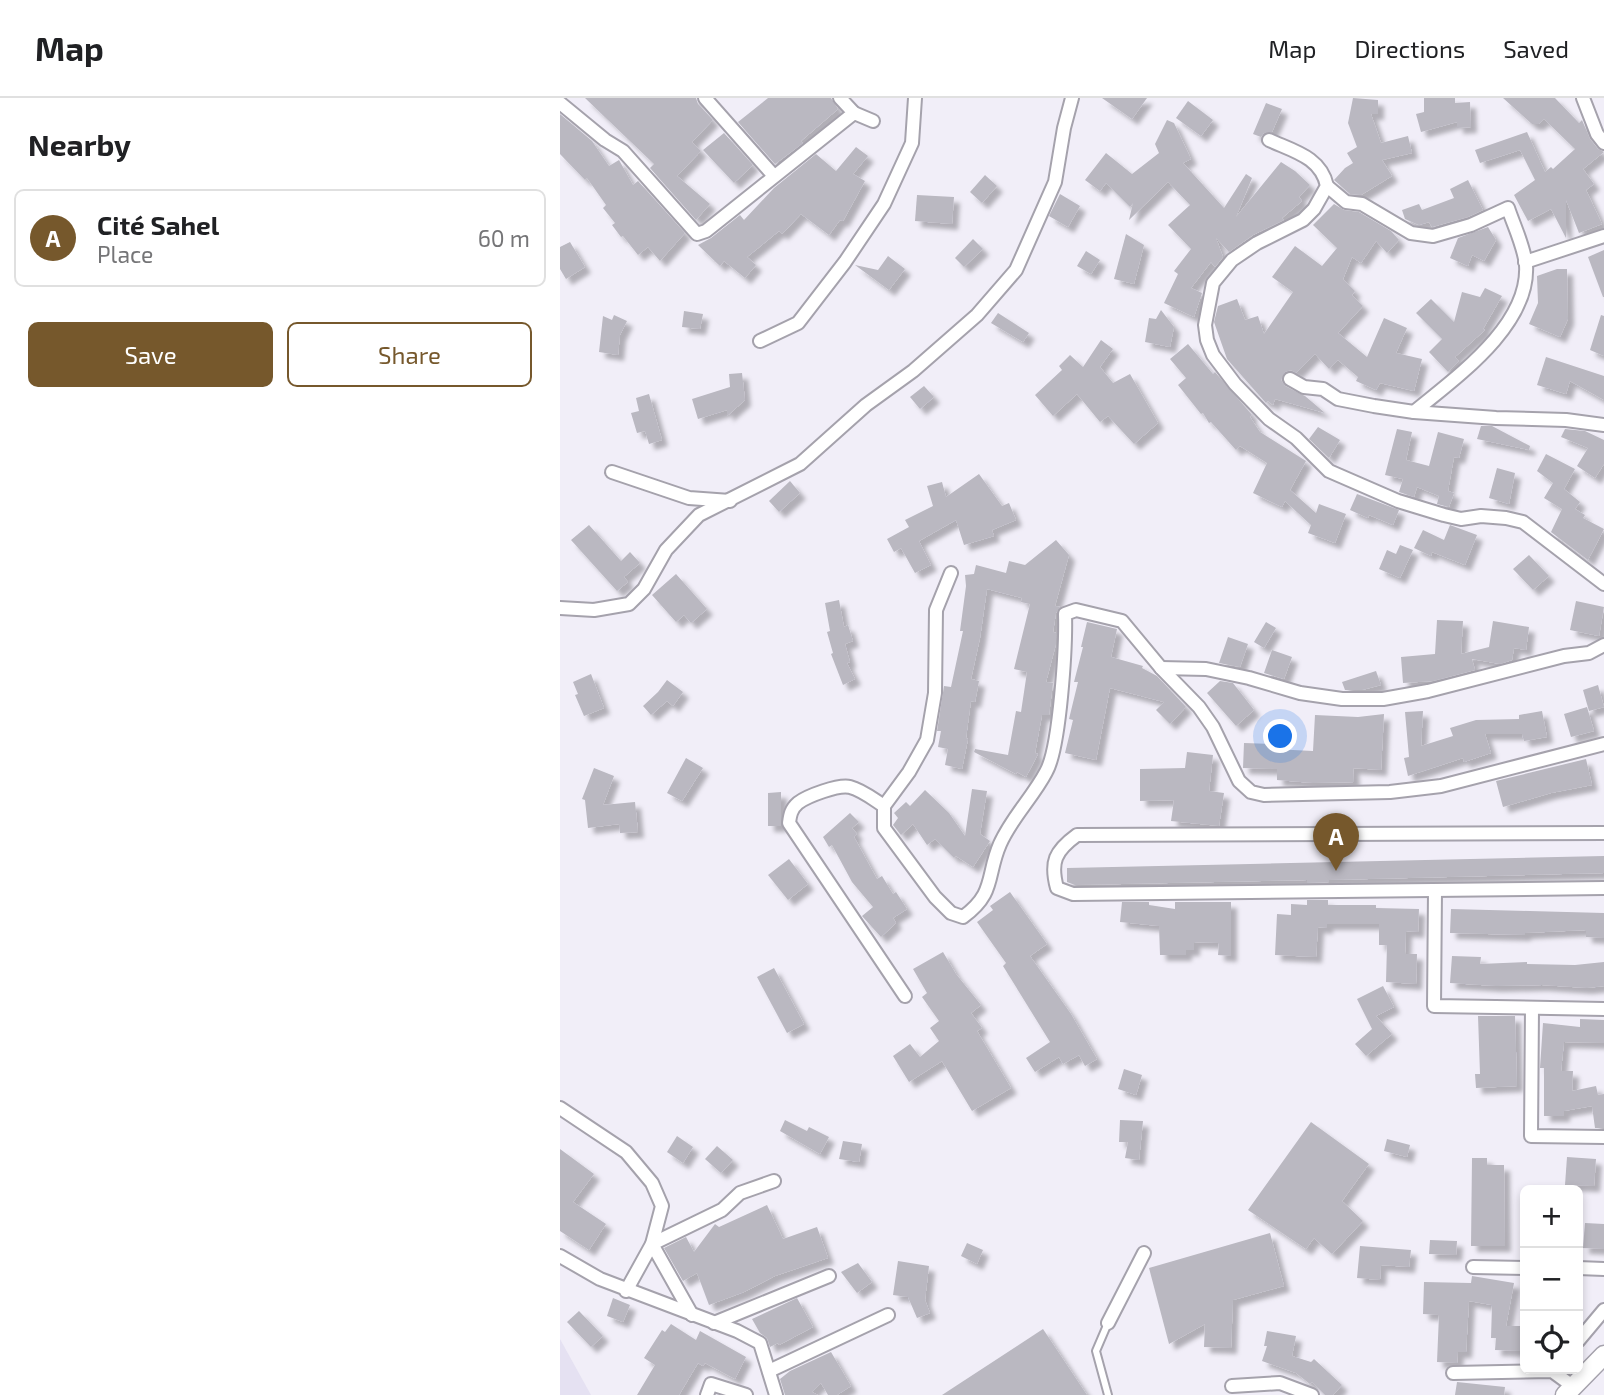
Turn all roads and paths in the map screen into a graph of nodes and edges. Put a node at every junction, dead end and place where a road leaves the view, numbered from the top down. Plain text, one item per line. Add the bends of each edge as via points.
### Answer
1 (705, 98) edge
2 (840, 98) edge
3 (915, 98) edge
4 (1072, 98) edge
5 (1583, 98) edge
6 (560, 103) edge
7 (854, 113) junction
8 (873, 121) dead end
9 (1269, 140) dead end
10 (1604, 143) edge
11 (774, 176) junction
12 (1327, 186) junction
13 (1604, 236) edge
14 (1525, 262) junction
15 (760, 341) dead end
16 (1290, 379) dead end
17 (1414, 412) junction
18 (1604, 425) edge
19 (612, 471) dead end
20 (731, 501) junction
21 (951, 573) dead end
22 (1604, 584) edge
23 (560, 608) edge
24 (1604, 645) edge
25 (1161, 668) junction
26 (1604, 744) edge
27 (884, 806) junction
28 (1604, 833) edge
29 (1604, 888) edge
30 (1436, 891) junction
31 (905, 996) dead end
32 (1532, 1008) junction
33 (1604, 1009) edge
34 (560, 1108) edge
35 (1604, 1137) edge
36 (774, 1181) dead end
37 (652, 1244) junction
38 (1144, 1253) dead end
39 (560, 1256) edge
40 (1473, 1267) dead end
41 (1520, 1268) edge
42 (1583, 1268) edge
43 (1604, 1269) edge
44 (829, 1276) dead end
45 (626, 1290) junction
46 (1604, 1310) edge
47 (692, 1315) junction
48 (888, 1315) dead end
49 (713, 1323) junction
50 (1108, 1324) joint
51 (1583, 1335) edge
52 (1604, 1355) edge
53 (769, 1371) junction
54 (1520, 1371) edge
55 (1453, 1373) dead end
56 (1556, 1374) edge
57 (1232, 1387) dead end
58 (1569, 1391) edge
59 (707, 1395) edge
60 (746, 1395) edge
61 (776, 1395) edge
62 (1108, 1395) edge
63 (1312, 1395) edge

1 - 11 street
2 - 7 street
3 - 15 street via 912,143 884,205 798,323
4 - 20 street via 1055,182 1016,270 978,315 800,464
5 - 10 street
6 - 11 street via 623,151 697,234
7 - 8 street
7 - 11 street
9 - 12 street via 1313,159
12 - 14 street via 1346,202 1362,204 1411,233 1433,236 1508,208
12 - 22 street via 1303,220 1232,260 1213,283 1205,325 1213,355 1269,419 1329,471 1444,515 1523,522
13 - 14 street
14 - 17 street via 1523,289 1493,344
16 - 17 street via 1338,399
17 - 18 street
19 - 20 street via 689,498
20 - 23 street via 699,515 666,550 644,589 629,604 594,610
21 - 27 street via 936,610 935,693 927,740
24 - 25 street via 1589,653 1383,699 1342,699 1206,669
25 - 26 street via 1213,727 1239,781 1251,792 1264,795 1441,786
25 - 27 street via 1122,621 1076,610 1065,614 1054,752 1047,771 999,846 986,894 963,917 951,913 934,897 884,828
27 - 31 street via 848,786 798,803 789,823
28 - 30 street via 1077,835 1062,846 1052,869 1057,888 1073,894
29 - 30 street
30 - 32 street via 1434,1006
32 - 33 street
32 - 35 street via 1531,1136
34 - 37 street via 626,1152 652,1183 662,1206
36 - 37 street via 740,1193 722,1210
37 - 45 street
37 - 47 street
38 - 50 street
39 - 45 street
40 - 41 street
42 - 43 street
44 - 49 street
45 - 47 street
46 - 51 street
47 - 49 street
48 - 53 street
49 - 53 street via 760,1343
50 - 62 lane via 1096,1351
52 - 58 main road
53 - 61 street
54 - 55 street
56 - 58 street
57 - 63 street via 1280,1383
59 - 60 street via 710,1384

